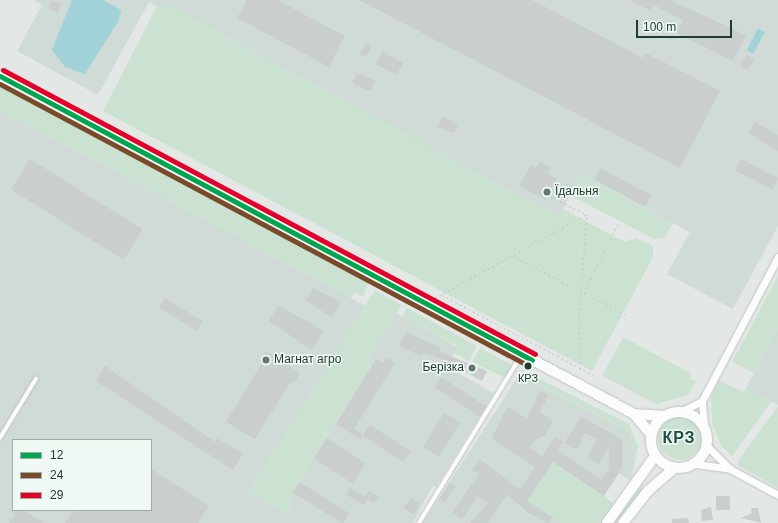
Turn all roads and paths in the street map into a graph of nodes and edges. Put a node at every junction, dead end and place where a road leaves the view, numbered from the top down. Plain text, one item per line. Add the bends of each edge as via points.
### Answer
1 (0, 76) edge
2 (551, 197) dead end
3 (586, 214) junction
4 (618, 224) dead end
5 (513, 256) junction
6 (778, 257) edge
7 (581, 292) junction
8 (584, 293) junction
9 (441, 295) junction
10 (426, 303) junction
11 (626, 315) dead end
12 (522, 355) junction
13 (580, 369) junction
14 (593, 375) dead end
15 (36, 379) dead end
16 (702, 401) junction
17 (682, 412) junction
18 (634, 414) junction
19 (664, 416) junction
20 (704, 425) junction
21 (651, 434) junction
22 (0, 438) edge
23 (708, 447) junction
24 (655, 456) junction
25 (696, 464) junction
26 (673, 469) junction
27 (730, 469) junction
28 (778, 495) edge
29 (419, 523) edge
30 (607, 523) edge
31 (623, 523) edge

1 - 10 street
2 - 3 path
3 - 5 path
3 - 7 path
4 - 8 path
5 - 7 path
5 - 9 path
6 - 16 street
7 - 8 path
7 - 13 path
8 - 11 path
9 - 10 path
9 - 13 path
10 - 12 street
12 - 18 street
12 - 29 lane
13 - 14 path
15 - 22 lane
16 - 17 street
16 - 20 street
17 - 19 street
17 - 20 street via 695,416
18 - 19 street
18 - 21 street
19 - 21 street
20 - 23 street
21 - 24 street
23 - 25 street
23 - 27 street
24 - 26 street
24 - 30 street
25 - 26 street
25 - 27 street
26 - 31 street via 648,491
27 - 28 street

